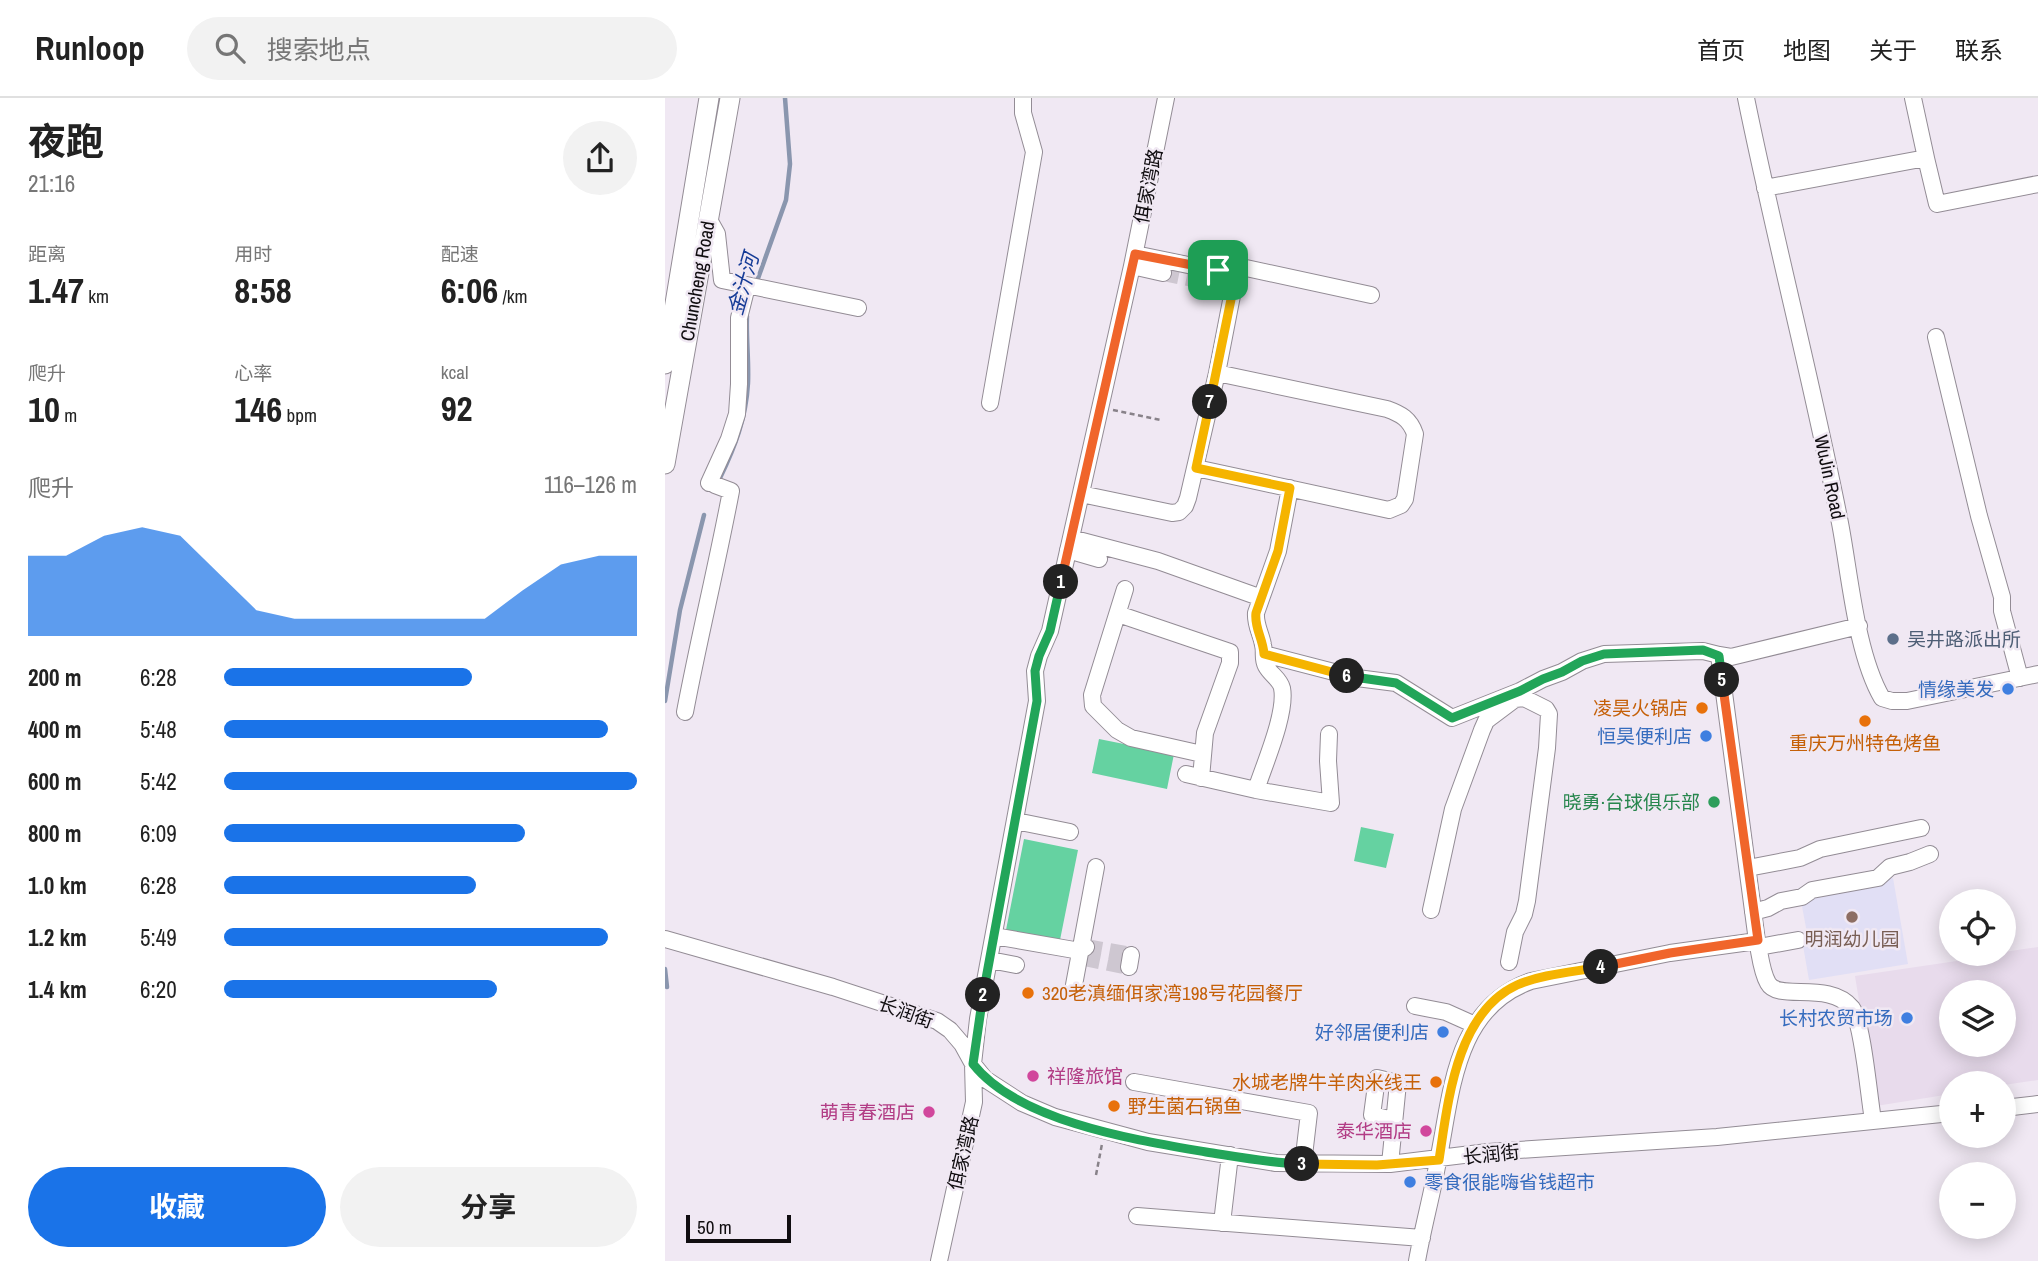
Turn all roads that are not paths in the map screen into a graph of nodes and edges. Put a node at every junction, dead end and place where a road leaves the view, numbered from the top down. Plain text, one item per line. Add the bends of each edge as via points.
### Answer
1 (709, 98) edge
2 (730, 98) edge
3 (1023, 98) edge
4 (1166, 98) edge
5 (1746, 98) edge
6 (1913, 98) edge
7 (1926, 158) junction
8 (2038, 184) edge
9 (1765, 188) junction
10 (708, 218) junction
11 (1135, 255) junction
12 (1163, 273) tunnel mouth
13 (754, 288) junction
14 (1371, 295) dead end
15 (858, 308) dead end
16 (1936, 337) dead end
17 (665, 364) edge
18 (1217, 373) junction
19 (990, 403) dead end
20 (665, 464) edge
21 (1196, 468) junction
22 (1290, 488) junction
23 (1081, 494) junction
24 (1070, 544) junction
25 (1099, 559) dead end
26 (1125, 589) dead end
27 (1256, 596) dead end
28 (1118, 614) junction
29 (1859, 626) junction
30 (1264, 654) junction
31 (1719, 656) junction
32 (2038, 674) edge
33 (1552, 676) junction
34 (2019, 678) junction
35 (1542, 706) junction
36 (685, 712) dead end
37 (1329, 734) dead end
38 (1202, 754) junction
39 (1256, 790) junction
40 (1016, 821) junction
41 (1921, 828) dead end
42 (1070, 832) dead end
43 (1930, 854) dead end
44 (1095, 867) dead end
45 (1748, 868) junction
46 (1747, 902) junction
47 (1431, 910) dead end
48 (994, 936) junction
49 (665, 939) edge
50 (1798, 940) dead end
51 (1758, 944) junction
52 (1083, 952) junction
53 (990, 960) junction
54 (1509, 962) dead end
55 (1016, 965) dead end
56 (1073, 985) dead end
57 (1415, 1006) dead end
58 (1475, 1025) junction
59 (973, 1064) junction
60 (1134, 1082) dead end
61 (2038, 1104) edge
62 (2016, 1107) edge
63 (1939, 1114) edge
64 (1394, 1120) dead end
65 (1873, 1120) junction
66 (1230, 1155) junction
67 (1439, 1160) junction
68 (1303, 1164) junction
69 (1390, 1164) junction
70 (1136, 1216) dead end
71 (1222, 1223) junction
72 (1422, 1238) junction
73 (939, 1261) edge
74 (1417, 1261) edge

1 - 17 main road, Chuncheng Road
2 - 10 main road, Chuncheng Road
3 - 19 street via 1034,152
4 - 11 street, 佴家湾路
5 - 9 street, WuJin Road
6 - 7 street
7 - 8 street via 1937,204
7 - 9 street
9 - 29 street, WuJin Road
10 - 13 street via 717,234 722,280
10 - 20 main road, Chuncheng Road
11 - 12 street
11 - 14 street
11 - 18 street via 1236,275
11 - 23 street, 佴家湾路
13 - 15 street
13 - 36 street via 739,318 737,414 712,484 731,491
16 - 34 street
18 - 21 street via 1214,411
18 - 22 street via 1387,409 1412,425 1415,433 1405,499 1396,508
21 - 22 street
21 - 23 street via 1179,512
22 - 30 street via 1278,551 1256,613
23 - 24 street, 佴家湾路
24 - 25 street
24 - 27 street via 1158,561
24 - 40 street, 佴家湾路 via 1050,631 1035,671 1037,701
26 - 28 street
28 - 38 street via 1092,695 1093,706 1131,738
28 - 38 street via 1230,652
29 - 31 street
29 - 34 street, WuJin Road via 1872,681 1882,698 1907,701
30 - 33 street via 1396,683 1452,718
30 - 39 street via 1263,661 1282,686 1282,693
31 - 33 street via 1703,650 1604,654
31 - 45 street
32 - 34 street, WuJin Road
33 - 35 street
35 - 47 street via 1515,699 1486,721 1453,809
35 - 54 street via 1549,714 1549,724 1541,796 1527,901
37 - 39 street via 1331,803
38 - 39 street via 1193,776
40 - 42 street
40 - 48 street, 佴家湾路
41 - 45 street
43 - 46 street via 1890,867 1878,877 1812,890 1767,908
44 - 52 street
45 - 46 street
46 - 51 street
48 - 52 street
48 - 53 street, 佴家湾路
49 - 59 street, 长润街 via 937,1021 962,1044
50 - 51 street
51 - 58 street via 1531,981 1501,995
51 - 65 street via 1772,989 1828,993 1851,1008 1857,1019
52 - 56 street
53 - 55 street
53 - 59 street, 佴家湾路
57 - 58 street via 1446,1012
58 - 67 street via 1454,1076
59 - 66 street, 长润街 via 998,1089 1055,1116 1148,1142
59 - 73 street, 佴家湾路 via 974,1102
60 - 68 street via 1309,1113
61 - 62 street
63 - 65 street, 长润街
64 - 69 street
65 - 67 street, 长润街
66 - 68 street, 长润街
66 - 71 street
67 - 69 street, 长润街
67 - 72 street
68 - 69 street, 长润街
70 - 71 street
71 - 72 street
72 - 74 street

